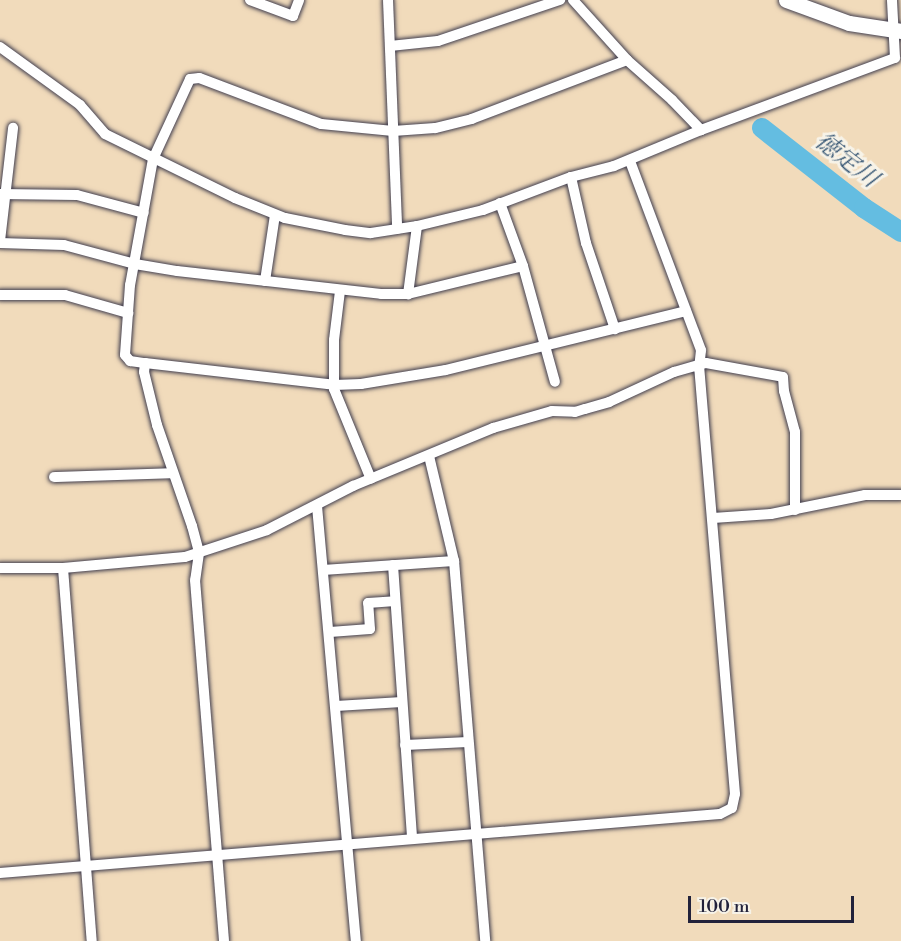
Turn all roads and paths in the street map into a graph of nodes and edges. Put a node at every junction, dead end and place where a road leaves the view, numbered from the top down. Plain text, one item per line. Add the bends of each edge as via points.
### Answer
1 (250, 0) edge
2 (299, 0) edge
3 (388, 0) edge
4 (560, 0) edge
5 (573, 0) edge
6 (786, 0) edge
7 (892, 0) edge
8 (898, 31) edge
9 (390, 46) junction
10 (0, 47) edge
11 (627, 60) junction
12 (13, 128) dead end
13 (701, 130) junction
14 (393, 131) junction
15 (153, 159) junction
16 (630, 161) junction
17 (571, 177) junction
18 (3, 194) edge
19 (500, 203) junction
20 (144, 213) junction
21 (275, 215) junction
22 (417, 226) junction
23 (397, 229) junction
24 (0, 242) edge
25 (135, 264) junction
26 (523, 266) junction
27 (265, 282) junction
28 (340, 291) junction
29 (408, 294) junction
30 (0, 295) edge
31 (686, 311) junction
32 (128, 313) junction
33 (615, 329) junction
34 (546, 347) junction
35 (145, 363) junction
36 (699, 366) junction
37 (555, 382) dead end
38 (334, 385) junction
39 (429, 456) junction
40 (173, 473) junction
41 (54, 477) dead end
42 (371, 479) junction
43 (901, 495) edge
44 (317, 506) junction
45 (795, 510) junction
46 (713, 518) junction
47 (199, 553) junction
48 (454, 561) junction
49 (393, 565) junction
50 (0, 568) edge
51 (63, 568) junction
52 (323, 570) junction
53 (395, 601) junction
54 (330, 632) junction
55 (402, 702) junction
56 (336, 706) junction
57 (468, 742) junction
58 (405, 745) junction
59 (476, 834) junction
60 (412, 838) junction
61 (347, 844) junction
62 (216, 855) junction
63 (86, 866) junction
64 (0, 873) edge
65 (92, 941) edge
66 (224, 941) edge
67 (356, 941) edge
68 (485, 941) edge

1 - 2 street via 293,16
3 - 9 street
4 - 9 street via 438,42
5 - 11 street
6 - 8 street via 849,23
7 - 8 street
8 - 13 street via 895,58
9 - 14 street
10 - 15 street via 80,105 105,134
11 - 13 street
11 - 14 street via 472,119 435,128
12 - 18 street
13 - 16 street
14 - 15 street via 321,124 200,78 190,80
14 - 23 street
15 - 20 street
15 - 21 street
16 - 17 street
16 - 31 street
17 - 19 street
17 - 33 street via 586,243
18 - 20 street via 77,195
18 - 24 street
19 - 22 street
19 - 26 street
20 - 25 street
21 - 23 street via 371,233
21 - 27 street
22 - 23 street
22 - 29 street
24 - 25 street via 64,245
25 - 27 street
25 - 32 street
26 - 29 street
26 - 34 street
27 - 28 street
28 - 29 street
28 - 38 street
30 - 32 street via 65,295
31 - 33 street
31 - 36 street via 701,350
32 - 35 street via 125,355 130,361
33 - 34 street
34 - 37 street
34 - 38 street via 398,380
35 - 38 street
35 - 40 street via 157,425
36 - 39 street via 674,372 593,407 575,412 552,411 493,428
36 - 45 street via 712,363 783,377 795,432
36 - 46 street
38 - 42 street
39 - 42 street
39 - 48 street
40 - 41 street
40 - 47 street
42 - 44 street
43 - 45 street via 866,495
44 - 47 street via 267,530
44 - 52 street
45 - 46 street
46 - 59 street via 735,794 732,808 720,814
47 - 51 street via 122,565
47 - 62 street via 195,580
48 - 49 street
48 - 57 street
49 - 52 street
49 - 53 street
50 - 51 street
51 - 63 street
52 - 54 street
53 - 54 street via 368,603 370,629
53 - 55 street
54 - 56 street
55 - 56 street
55 - 58 street
56 - 61 street
57 - 58 street
57 - 59 street
58 - 60 street
59 - 60 street
59 - 68 street
60 - 61 street
61 - 62 street
61 - 67 street
62 - 63 street
62 - 66 street
63 - 64 street
63 - 65 street

